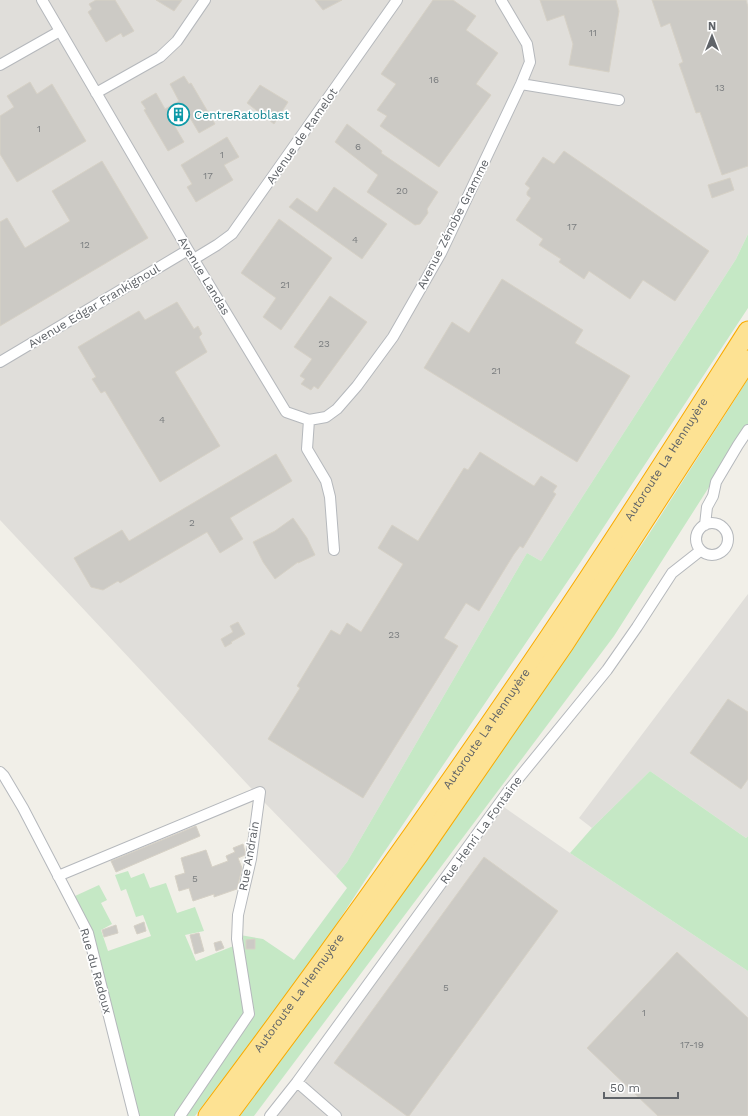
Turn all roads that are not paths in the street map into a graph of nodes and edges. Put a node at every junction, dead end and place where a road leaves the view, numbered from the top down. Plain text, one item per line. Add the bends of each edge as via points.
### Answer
1 (42, 0) edge
2 (205, 0) edge
3 (397, 0) edge
4 (501, 0) edge
5 (60, 31) junction
6 (0, 65) edge
7 (522, 84) junction
8 (96, 93) junction
9 (620, 100) dead end
10 (188, 250) junction
11 (194, 259) junction
12 (748, 331) edge
13 (748, 360) edge
14 (0, 362) edge
15 (310, 420) junction
16 (748, 430) edge
17 (705, 524) junction
18 (334, 550) dead end
19 (700, 551) junction
20 (0, 772) edge
21 (58, 876) junction
22 (296, 1082) junction
23 (134, 1116) edge
24 (180, 1116) edge
25 (208, 1116) edge
26 (227, 1116) edge
27 (270, 1116) edge
28 (336, 1116) edge

1 - 5 street, Avenue Landas
2 - 8 street via 177,41 160,57
3 - 11 street, Avenue de Ramelot via 232,234
4 - 7 street, Avenue Zénobe Gramme via 527,44 530,62
5 - 6 street
5 - 8 street, Avenue Landas
7 - 9 street
7 - 15 street, Avenue Zénobe Gramme via 441,253 393,337 337,409 326,417
8 - 10 street, Avenue Landas
10 - 11 street, Avenue Landas
10 - 14 street, Avenue Edgar Frankignoul
11 - 15 street, Avenue Landas via 286,412
12 - 25 highway, Autoroute La Hennuyère via 550,636 332,947
13 - 26 highway, Autoroute La Hennuyère via 559,651 419,854
15 - 18 street via 307,449 326,481 330,497
16 - 17 street via 716,482 707,507
17 - 19 street via 698,530 695,539
17 - 19 street via 715,523 723,528 728,542 719,554 709,556
19 - 22 street, Rue Henri La Fontaine via 672,573 607,670 509,790
20 - 21 street, Rue du Radoux via 23,808
21 - 23 street, Rue du Radoux via 88,933
21 - 24 street, Rue Andrain via 260,792 251,859 238,915 237,940 249,1014
22 - 27 street, Rue Henri La Fontaine
22 - 28 street

